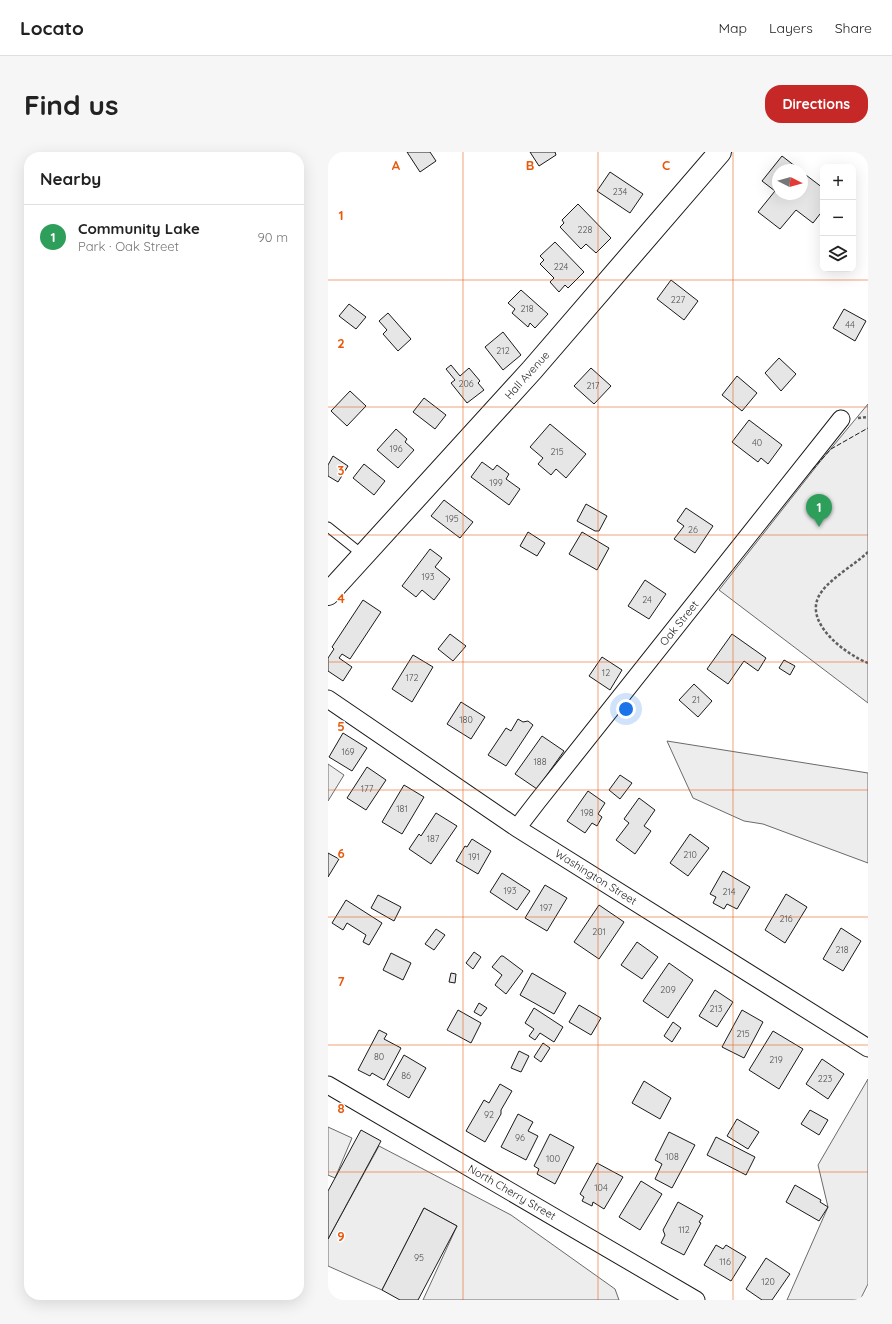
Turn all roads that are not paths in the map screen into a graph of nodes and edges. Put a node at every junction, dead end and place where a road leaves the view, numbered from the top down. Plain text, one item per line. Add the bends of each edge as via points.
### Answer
1 (720, 152) edge
2 (841, 419) dead end
3 (328, 528) edge
4 (363, 555) junction
5 (328, 594) edge
6 (328, 699) edge
7 (517, 828) junction
8 (868, 1048) edge
9 (328, 1085) edge
10 (696, 1300) edge

1 - 4 main road, Hall Avenue via 532,370
2 - 7 street, Oak Street
3 - 4 lane
4 - 5 main road, Hall Avenue
6 - 7 street, Washington Street
7 - 8 street, Washington Street
9 - 10 street, North Cherry Street

